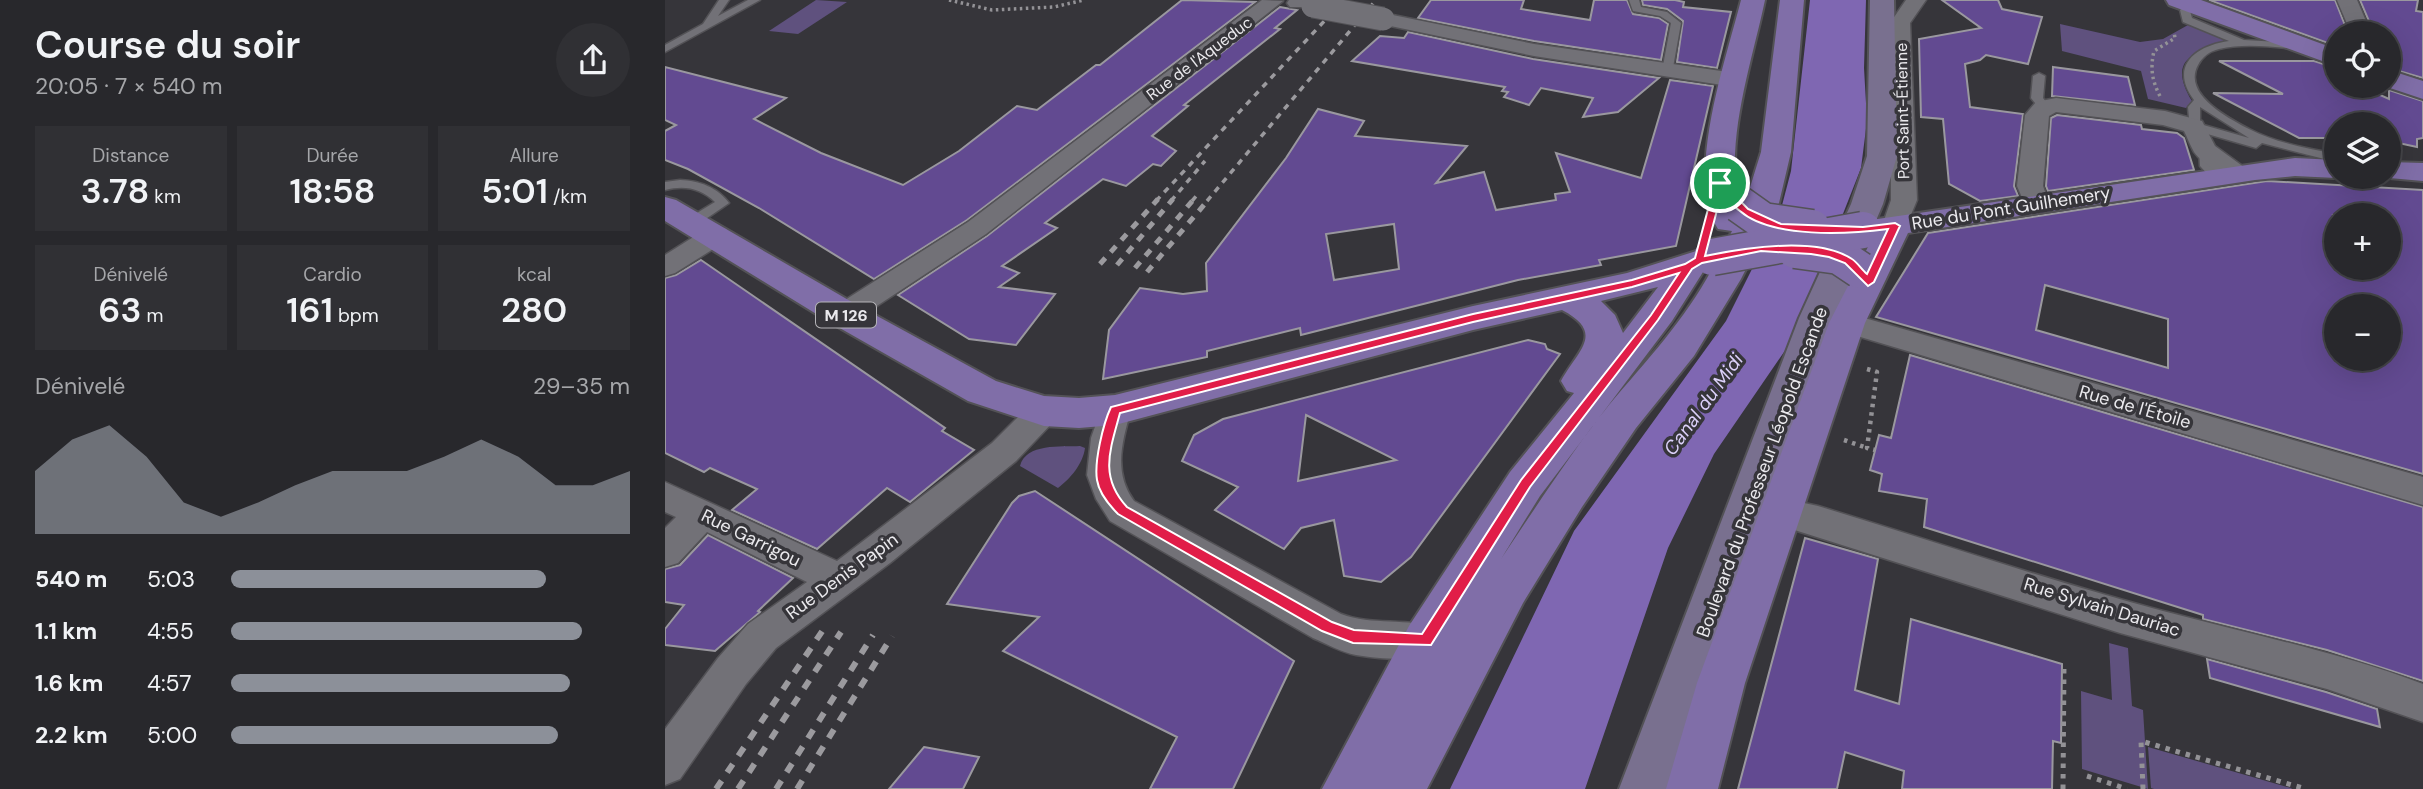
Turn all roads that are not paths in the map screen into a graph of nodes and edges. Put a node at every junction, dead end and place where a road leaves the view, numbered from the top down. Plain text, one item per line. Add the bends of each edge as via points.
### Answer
1 (724, 0) edge
2 (755, 0) edge
3 (1418, 0) edge
4 (1634, 0) edge
5 (1753, 0) edge
6 (1792, 0) edge
7 (1882, 0) edge
8 (1916, 0) edge
9 (2347, 0) edge
10 (1290, 2) edge
11 (2184, 2) edge
12 (1393, 21) junction
13 (2356, 21) edge
14 (707, 25) junction
15 (2246, 44) junction
16 (2305, 47) junction
17 (665, 49) edge
18 (2324, 54) edge
19 (1668, 71) junction
20 (2039, 76) dead end
21 (1735, 80) junction
22 (2401, 83) edge
23 (2423, 91) edge
24 (2200, 100) junction
25 (2044, 107) junction
26 (2189, 125) junction
27 (2283, 146) junction
28 (2324, 155) edge
29 (1882, 156) joint
30 (2220, 166) junction
31 (2324, 168) edge
32 (2401, 171) edge
33 (2423, 172) edge
34 (665, 186) edge
35 (1739, 199) junction
36 (2036, 203) junction
37 (691, 221) edge
38 (1879, 228) junction
39 (1761, 248) junction
40 (1706, 266) junction
41 (665, 267) edge
42 (1864, 276) junction
43 (1567, 298) junction
44 (844, 314) junction
45 (1847, 323) junction
46 (1115, 410) junction
47 (1039, 411) junction
48 (1525, 484) junction
49 (2423, 491) edge
50 (665, 496) edge
51 (1781, 512) junction
52 (702, 514) junction
53 (665, 552) edge
54 (838, 579) junction
55 (1426, 641) junction
56 (2423, 704) edge
57 (665, 764) edge
58 (1348, 789) edge
59 (1399, 789) edge
60 (1645, 789) edge
61 (1692, 789) edge

1 - 14 lane
2 - 14 lane
3 - 12 street
4 - 19 lane via 1637,9 1674,18
5 - 21 main road
6 - 35 main road via 1778,138
7 - 29 main road, Port Saint-Étienne
8 - 38 street, Port Saint-Étienne via 1900,23 1904,200
9 - 13 street
10 - 12 street, Rue de l'Aqueduc, bridge
10 - 44 street, Rue de l'Aqueduc via 977,228
11 - 15 lane via 2187,20
11 - 16 main road
12 - 19 street, Rue de l'Aqueduc
14 - 17 lane
15 - 16 lane
15 - 24 lane via 2200,53 2188,71 2194,95
16 - 18 main road
19 - 21 street, Rue de l'Aqueduc
20 - 25 lane via 2037,98
21 - 35 main road via 1721,151
22 - 23 main road
24 - 26 lane
24 - 27 lane via 2231,124
25 - 26 street
25 - 36 street via 2037,115 2030,186
26 - 27 lane
26 - 30 street
27 - 28 lane
29 - 60 main road, Boulevard du Professeur Léopold Escande via 1867,204 1817,318
30 - 31 main road, Rue du Pont Guilhemery
30 - 36 main road, Rue du Pont Guilhemery
32 - 33 main road
34 - 37 lane via 687,182 719,197 723,203
35 - 38 main road, bridge via 1745,211 1780,227
35 - 39 main road
35 - 40 main road
35 - 40 main road
36 - 38 main road, Rue du Pont Guilhemery
37 - 41 street
37 - 44 main road, M 126
38 - 39 main road, Rue du Pont Guilhemery, bridge
38 - 42 main road, Boulevard du Professeur Léopold Escande
39 - 40 main road, Rue du Pont Guilhemery, bridge
39 - 42 main road, bridge via 1831,254 1849,261
40 - 43 main road, Rue du Pont Guilhemery / M 126
40 - 48 main road via 1655,317
40 - 59 main road via 1681,347 1622,417 1507,589
42 - 45 main road, Boulevard du Professeur Léopold Escande
43 - 46 main road, Rue du Pont Guilhemery / M 126
43 - 48 main road via 1601,319 1604,346 1521,467
44 - 47 main road, M 126 via 960,381
45 - 49 street, Rue de l'Étoile
45 - 51 main road, Boulevard du Professeur Léopold Escande
46 - 47 main road, Rue du Pont Guilhemery / M 126
46 - 55 street via 1103,480 1122,510 1327,626 1353,637
47 - 54 street, Rue Denis Papin via 1004,452
48 - 55 main road
50 - 52 street, Rue Garrigou
51 - 56 street, Rue Sylvain Dauriac via 2164,628 2363,681
51 - 61 main road, Boulevard du Professeur Léopold Escande via 1715,702
52 - 53 street
52 - 54 street, Rue Garrigou
54 - 57 street, Rue Denis Papin via 762,636 731,671
55 - 58 main road

